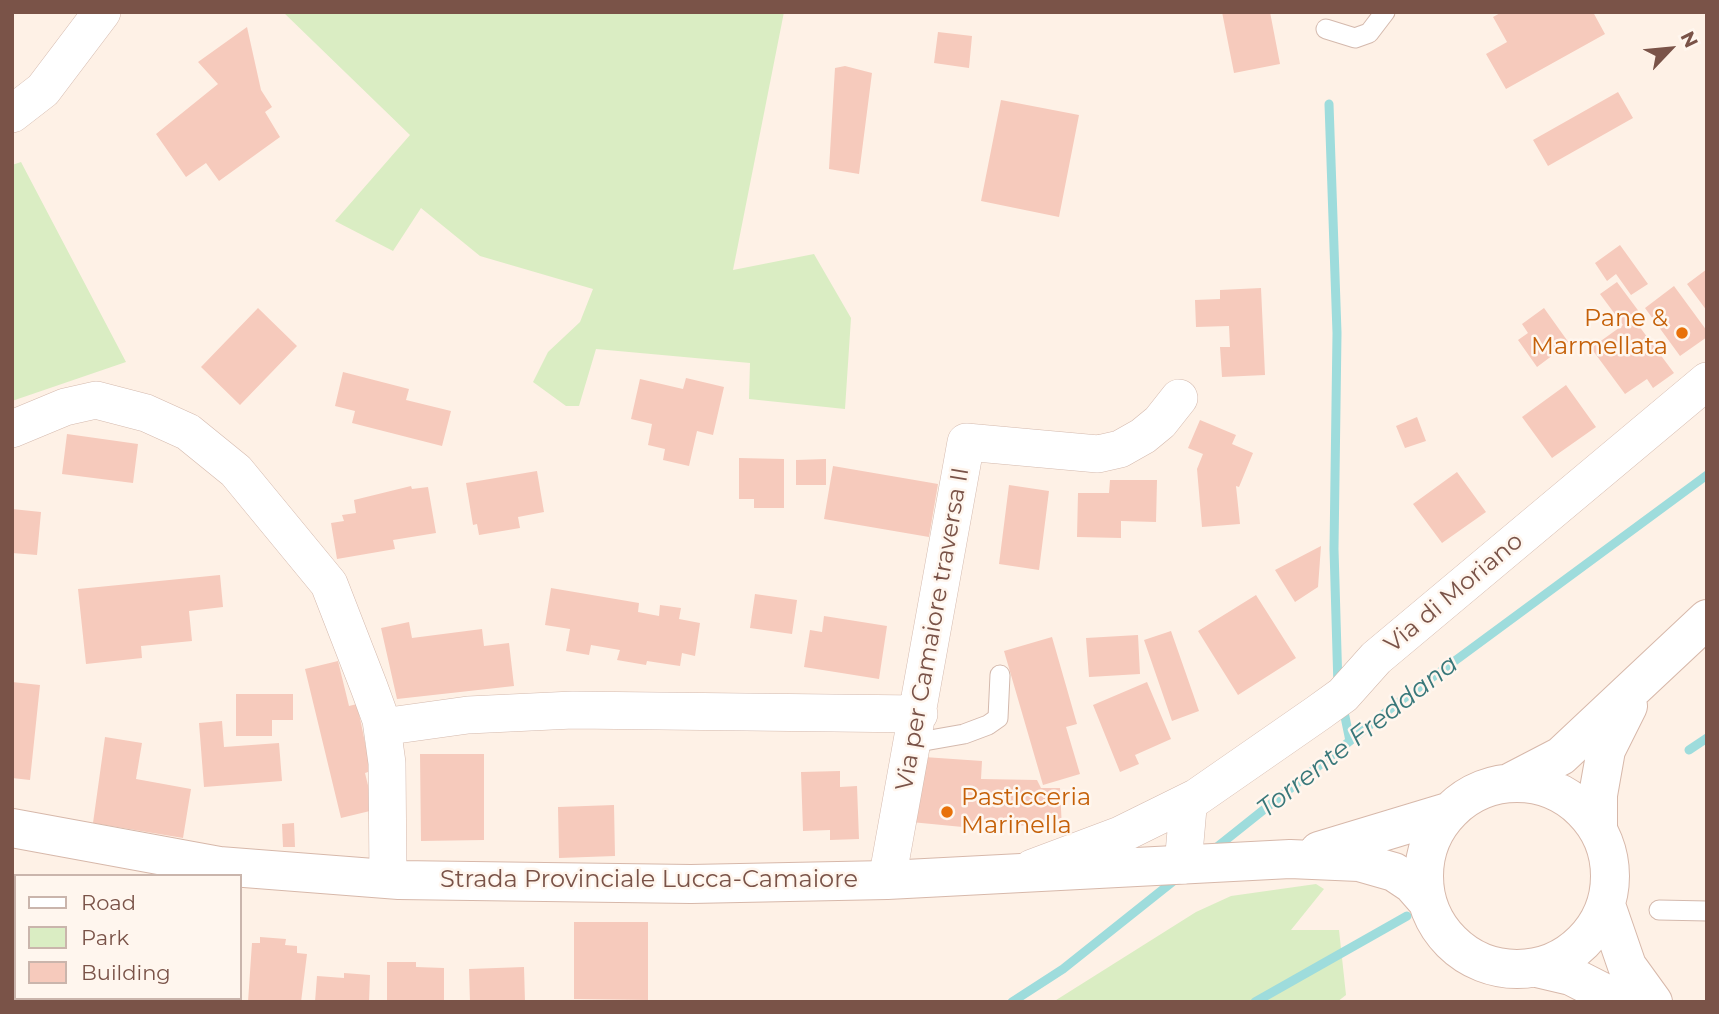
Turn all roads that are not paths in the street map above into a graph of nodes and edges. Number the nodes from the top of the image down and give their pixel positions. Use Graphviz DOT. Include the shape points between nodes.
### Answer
graph roads {
  1 [pos="102,12"];
  2 [pos="1385,12"];
  3 [pos="1326,29"];
  4 [pos="12,114"];
  5 [pos="1707,381"];
  6 [pos="1179,398"];
  7 [pos="12,429"];
  8 [pos="1707,619"];
  9 [pos="1000,675"];
  10 [pos="1639,686"];
  11 [pos="382,727"];
  12 [pos="916,728"];
  13 [pos="1509,783"];
  14 [pos="1192,803"];
  15 [pos="1448,812"];
  16 [pos="1139,825"];
  17 [pos="12,828"];
  18 [pos="1598,829"];
  19 [pos="1290,859"];
  20 [pos="1153,866"];
  21 [pos="1018,874"];
  22 [pos="388,879"];
  23 [pos="887,880"];
  24 [pos="1426,900"];
  25 [pos="1606,905"];
  26 [pos="1659,910"];
  27 [pos="1707,911"];
  28 [pos="1537,968"];
  29 [pos="1622,1002"];
  30 [pos="1653,1002"];
  1 -- 4 [label="street" via="43,90"];
  2 -- 3 [label="lane" via="1369,33 1355,38"];
  5 -- 14 [label="street, Via di Moriano" via="1376,658 1331,704"];
  6 -- 12 [label="street, Via per Camaiore traversa II" via="1143,436 1120,449 1098,454 966,442"];
  7 -- 11 [label="street" via="96,400 146,413 188,432 236,471 329,584"];
  8 -- 10 [label="main road"];
  9 -- 12 [label="lane" via="998,718 988,725 964,734"];
  10 -- 13 [label="main road" via="1561,756"];
  10 -- 18 [label="main road" via="1606,750"];
  11 -- 12 [label="street" via="468,715 573,710"];
  11 -- 22 [label="street" via="387,763"];
  12 -- 23 [label="street, Via per Camaiore traversa II"];
  13 -- 15 [label="main road" via="1476,792"];
  13 -- 18 [label="main road" via="1550,788 1584,811"];
  14 -- 16 [label="street, Via di Moriano"];
  14 -- 20 [label="street, Via di Moriano"];
  15 -- 19 [label="main road, Strada Provinciale Lucca-Camaiore"];
  15 -- 24 [label="main road" via="1424,862"];
  16 -- 20 [label="street"];
  16 -- 21 [label="street, Via di Moriano"];
  17 -- 22 [label="main road, Strada Provinciale Lucca-Camaiore" via="219,866"];
  18 -- 25 [label="main road" via="1610,866"];
  19 -- 20 [label="main road, Strada Provinciale Lucca-Camaiore"];
  19 -- 24 [label="main road, Strada Provinciale Lucca-Camaiore" via="1376,865 1412,884"];
  20 -- 21 [label="main road, Strada Provinciale Lucca-Camaiore"];
  21 -- 23 [label="main road, Strada Provinciale Lucca-Camaiore"];
  22 -- 23 [label="main road, Strada Provinciale Lucca-Camaiore" via="691,884"];
  24 -- 28 [label="main road" via="1441,932 1468,956 1502,969"];
  25 -- 28 [label="main road" via="1580,946"];
  25 -- 30 [label="main road" via="1627,966"];
  26 -- 27 [label="lane"];
  28 -- 29 [label="main road" via="1571,976"];
}
